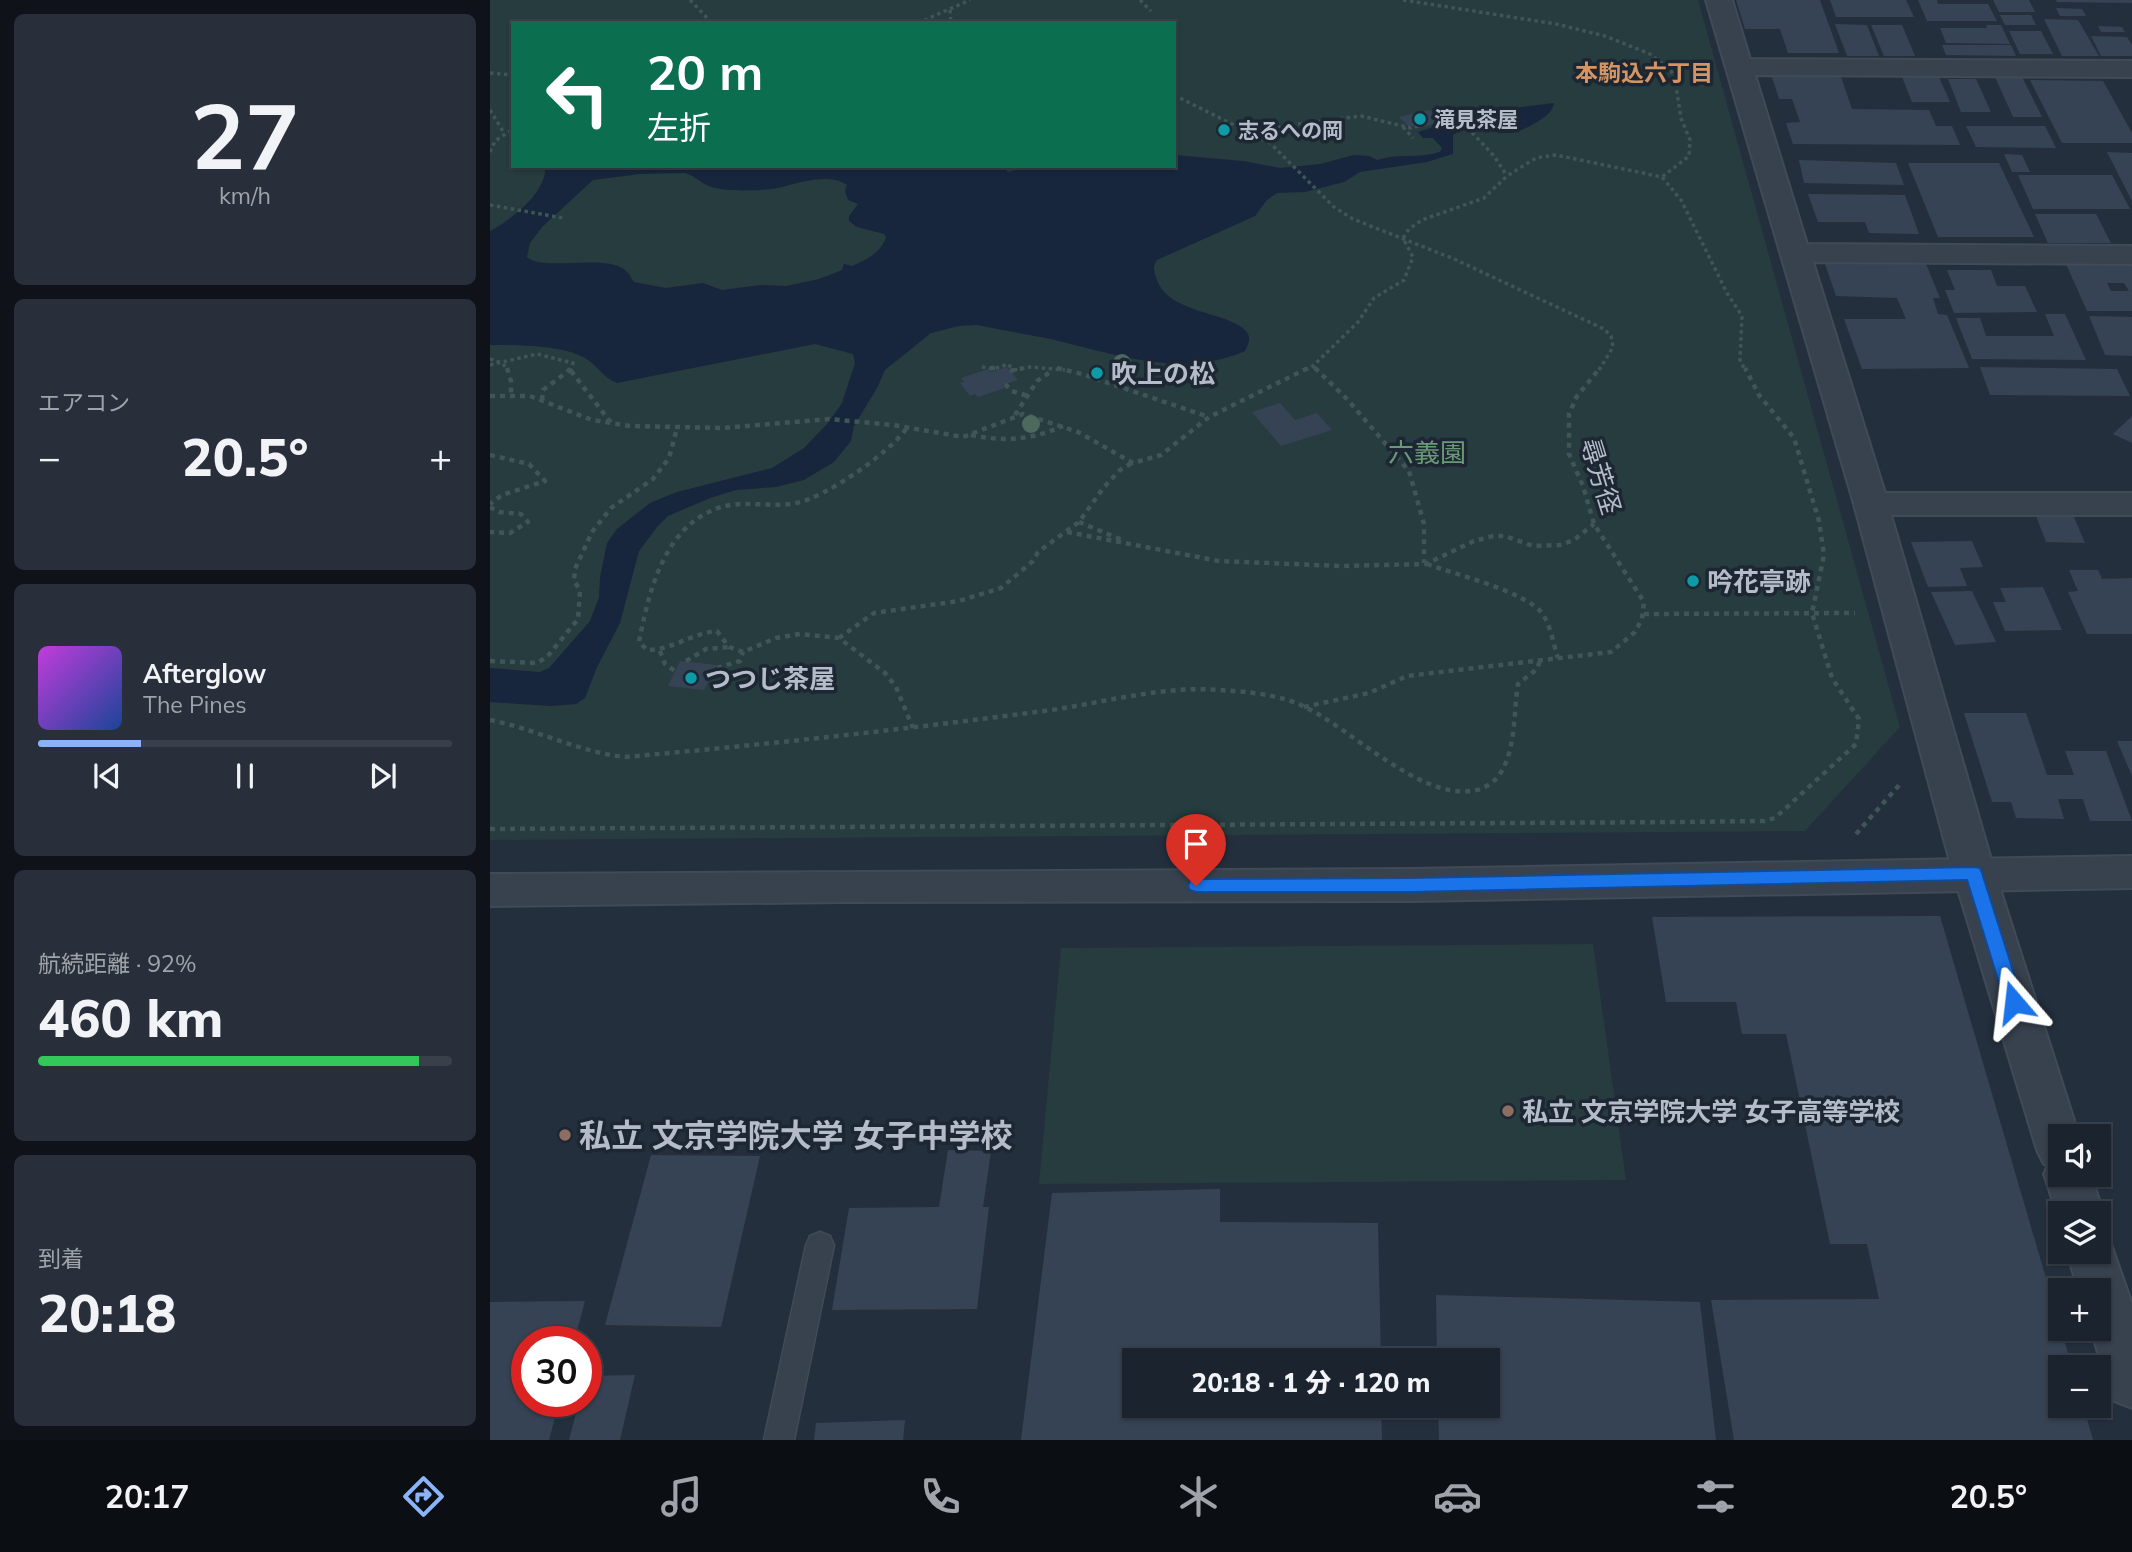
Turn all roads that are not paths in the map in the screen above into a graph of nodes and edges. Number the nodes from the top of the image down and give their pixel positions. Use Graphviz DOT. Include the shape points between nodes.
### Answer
graph roads {
  1 [pos="1718,0"];
  2 [pos="1739,67"];
  3 [pos="2132,69"];
  4 [pos="1795,253"];
  5 [pos="2132,255"];
  6 [pos="2132,503"];
  7 [pos="1871,504"];
  8 [pos="2132,872"];
  9 [pos="1974,873"];
  10 [pos="490,890"];
  11 [pos="2052,1124"];
  12 [pos="820,1245"];
  13 [pos="2095,1264"];
  14 [pos="2132,1384"];
  15 [pos="779,1440"];
  1 -- 2 [label="street"];
  2 -- 3 [label="street"];
  2 -- 4 [label="street"];
  4 -- 5 [label="street"];
  4 -- 7 [label="street"];
  6 -- 7 [label="street"];
  7 -- 9 [label="street"];
  8 -- 9 [label="street"];
  9 -- 10 [label="street" via="1412,885"];
  9 -- 11 [label="street"];
  12 -- 15 [label="lane"];
  13 -- 14 [label="street"];
}
